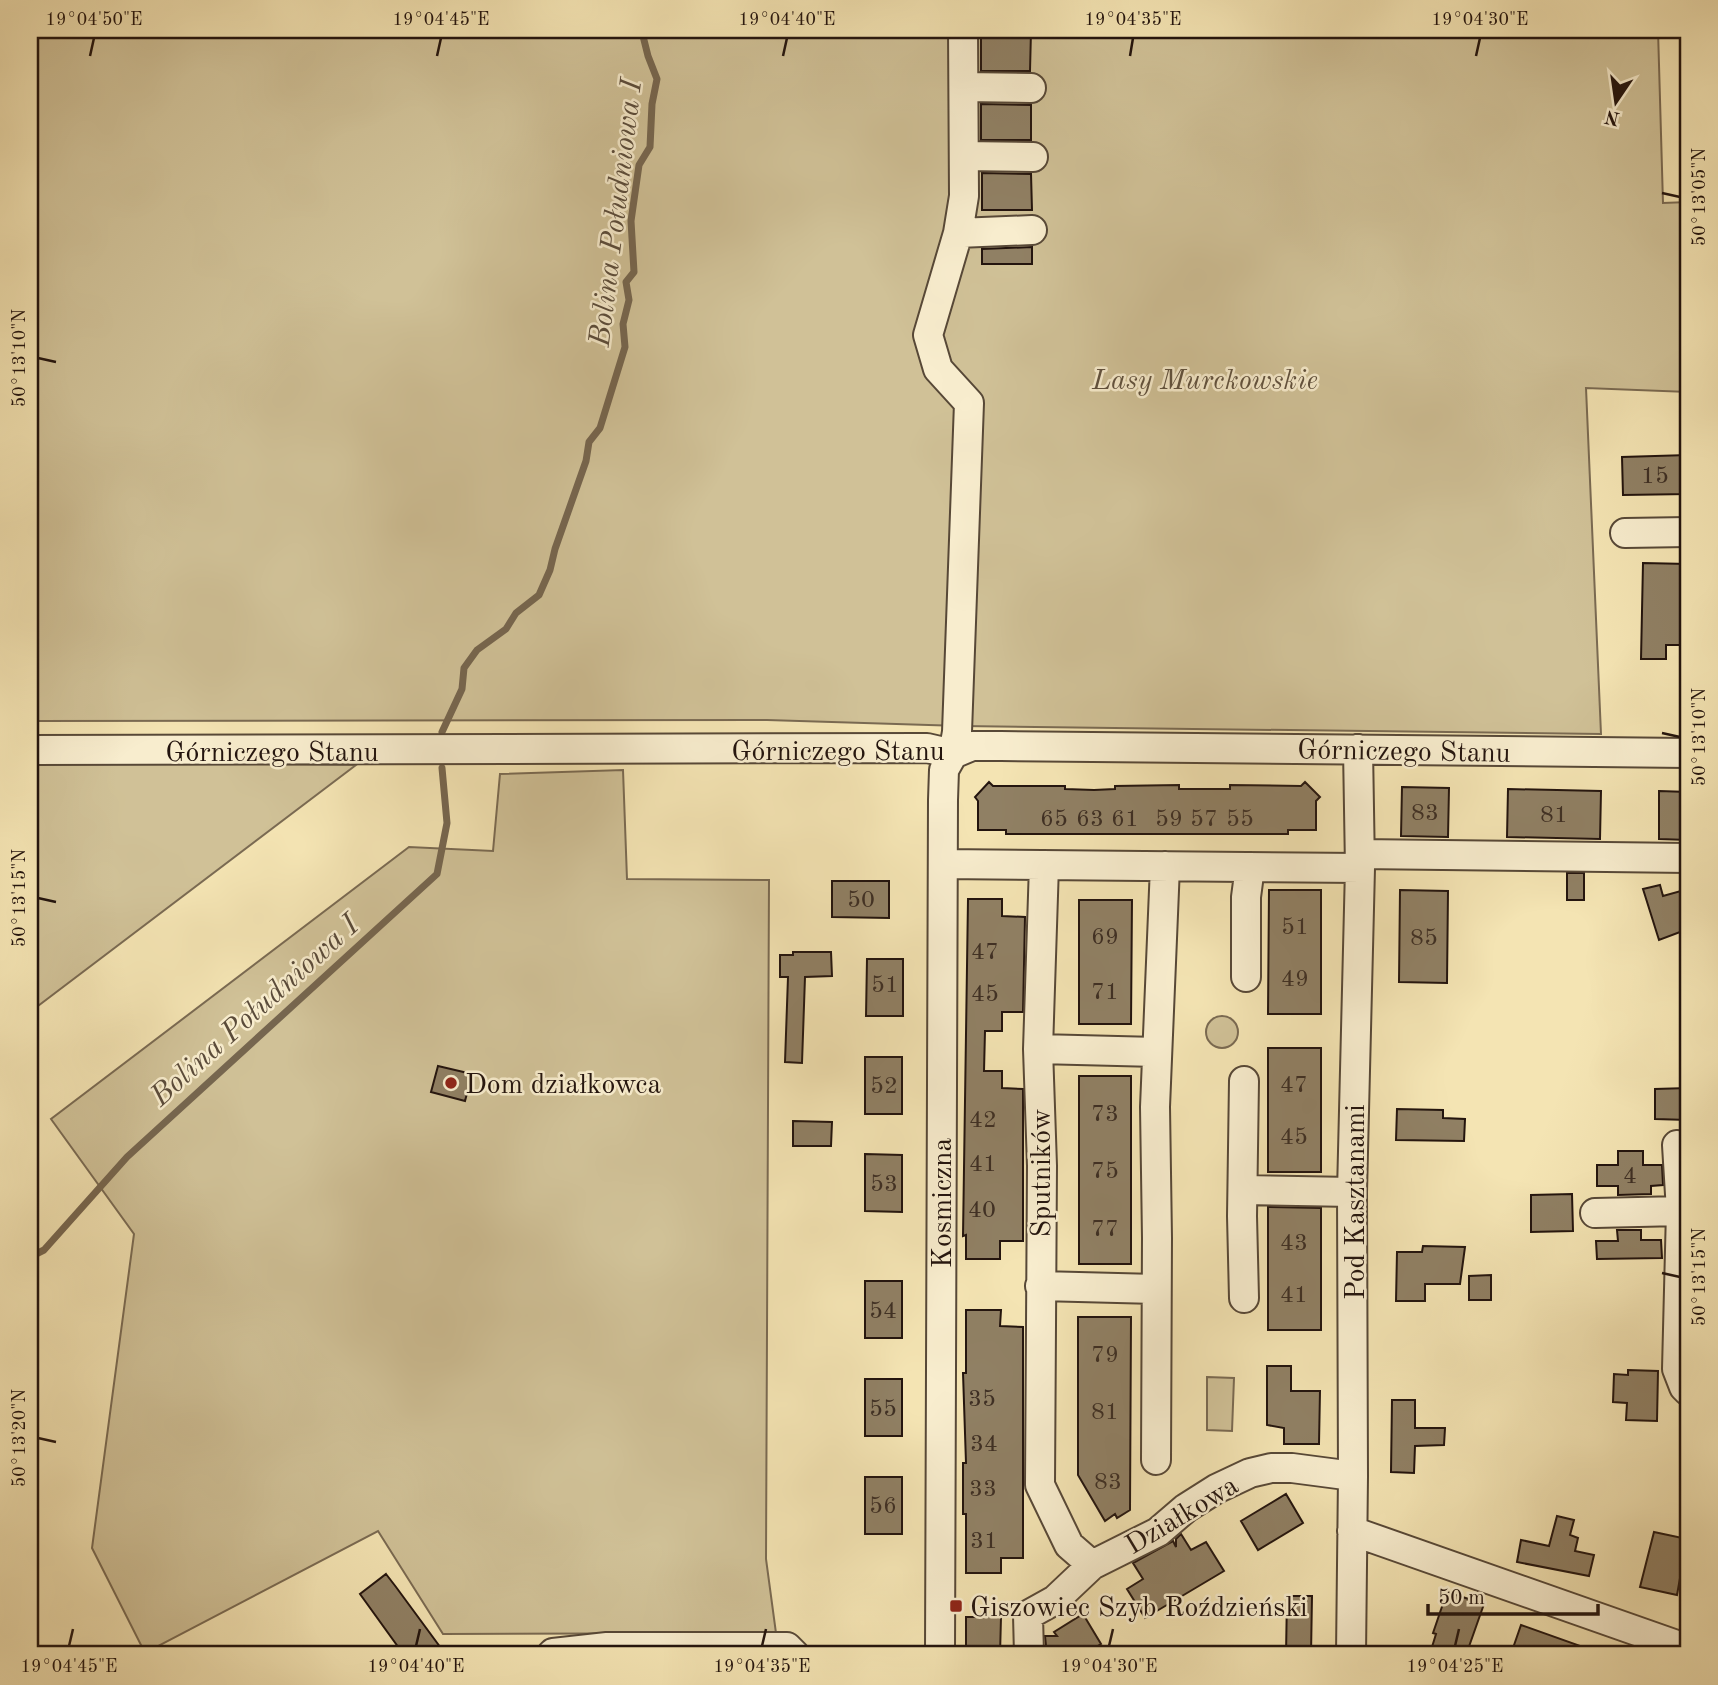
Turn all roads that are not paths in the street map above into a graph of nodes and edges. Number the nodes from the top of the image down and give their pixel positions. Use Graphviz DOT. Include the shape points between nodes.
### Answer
graph roads {
  1 [pos="963,30"];
  2 [pos="964,87"];
  3 [pos="1031,88"];
  4 [pos="964,156"];
  5 [pos="1033,157"];
  6 [pos="1032,230"];
  7 [pos="958,233"];
  8 [pos="1688,532"];
  9 [pos="1625,533"];
  10 [pos="1358,749"];
  11 [pos="30,750"];
  12 [pos="1688,753"];
  13 [pos="953,754"];
  14 [pos="1688,858"];
  15 [pos="1360,861"];
  16 [pos="943,864"];
  17 [pos="1044,865"];
  18 [pos="1165,866"];
  19 [pos="1250,867"];
  20 [pos="1246,976"];
  21 [pos="1038,1049"];
  22 [pos="1157,1052"];
  23 [pos="1244,1081"];
  24 [pos="1677,1145"];
  25 [pos="1243,1190"];
  26 [pos="1352,1192"];
  27 [pos="1681,1211"];
  28 [pos="1595,1213"];
  29 [pos="1040,1286"];
  30 [pos="1156,1289"];
  31 [pos="1244,1298"];
  32 [pos="1688,1391"];
  33 [pos="1156,1460"];
  34 [pos="1353,1476"];
  35 [pos="1352,1531"];
  36 [pos="1091,1565"];
  37 [pos="1688,1649"];
  38 [pos="551,1655"];
  39 [pos="796,1655"];
  40 [pos="940,1655"];
  41 [pos="1029,1655"];
  42 [pos="1351,1655"];
  1 -- 2 [label="street, Kosmiczna"];
  2 -- 3 [label="street"];
  2 -- 4 [label="street, Kosmiczna"];
  4 -- 5 [label="street"];
  4 -- 7 [label="street, Kosmiczna"];
  6 -- 7 [label="street"];
  7 -- 13 [label="street, Kosmiczna" via="928,335 938,369 969,403"];
  8 -- 9 [label="street"];
  10 -- 12 [label="street, Górniczego Stanu"];
  10 -- 13 [label="street, Górniczego Stanu" via="972,746"];
  10 -- 15 [label="street, Pod Kasztanami"];
  11 -- 13 [label="street, Górniczego Stanu" via="927,748"];
  13 -- 16 [label="street, Kosmiczna" via="944,770"];
  14 -- 15 [label="street"];
  15 -- 19 [label="street"];
  15 -- 26 [label="street, Pod Kasztanami"];
  16 -- 17 [label="street"];
  16 -- 40 [label="street, Kosmiczna"];
  17 -- 18 [label="street"];
  17 -- 21 [label="street, Sputników"];
  18 -- 19 [label="street"];
  18 -- 22 [label="street"];
  19 -- 20 [label="street"];
  21 -- 22 [label="street"];
  21 -- 29 [label="street, Sputników"];
  22 -- 30 [label="street"];
  23 -- 25 [label="street"];
  24 -- 27 [label="street"];
  25 -- 26 [label="street"];
  25 -- 31 [label="street"];
  26 -- 34 [label="street, Pod Kasztanami"];
  27 -- 28 [label="street"];
  27 -- 32 [label="street" via="1677,1369"];
  29 -- 30 [label="street"];
  29 -- 36 [label="street, Sputników" via="1040,1485 1069,1545"];
  30 -- 33 [label="street"];
  34 -- 35 [label="street, Pod Kasztanami"];
  34 -- 36 [label="street, Działkowa" via="1292,1468 1250,1473 1186,1508 1158,1532"];
  35 -- 37 [label="street"];
  35 -- 42 [label="street, Pod Kasztanami"];
  36 -- 41 [label="street, Działkowa" via="1055,1600 1028,1615"];
  38 -- 39 [label="street" via="607,1647 787,1647"];
}
